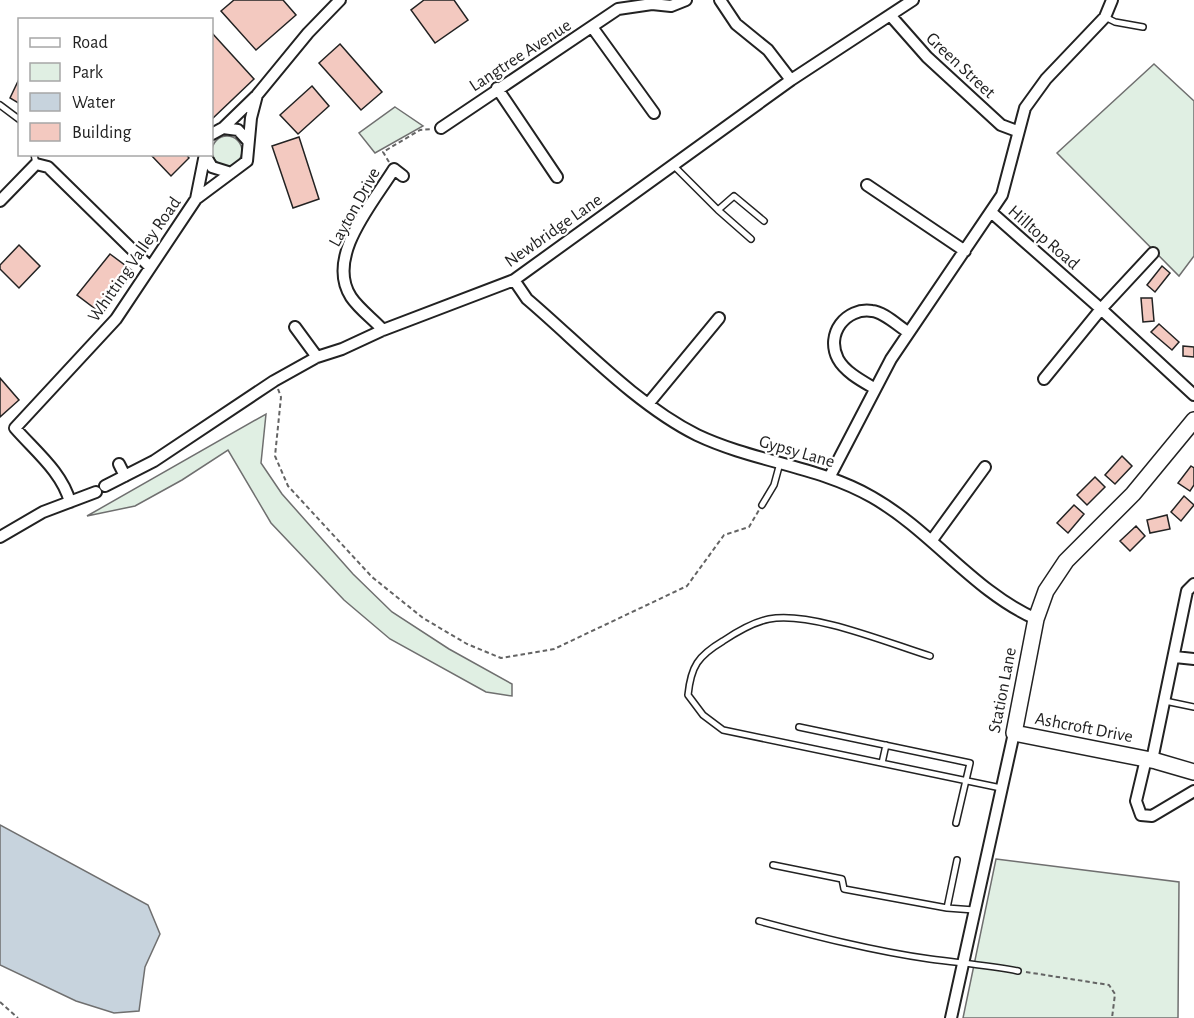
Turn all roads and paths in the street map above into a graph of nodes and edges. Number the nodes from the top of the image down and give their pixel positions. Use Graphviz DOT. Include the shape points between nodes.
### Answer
graph roads {
  1 [pos="340,0"];
  2 [pos="686,0"];
  3 [pos="720,0"];
  4 [pos="912,0"];
  5 [pos="1112,0"];
  6 [pos="653,2"];
  7 [pos="890,15"];
  8 [pos="1106,17"];
  9 [pos="592,27"];
  10 [pos="1143,27"];
  11 [pos="791,80"];
  12 [pos="497,88"];
  13 [pos="257,95"];
  14 [pos="0,105"];
  15 [pos="654,114"];
  16 [pos="18,118"];
  17 [pos="223,128"];
  18 [pos="441,128"];
  19 [pos="1017,131"];
  20 [pos="213,133"];
  21 [pos="248,141"];
  22 [pos="205,156"];
  23 [pos="206,156"];
  24 [pos="35,159"];
  25 [pos="673,165"];
  26 [pos="231,172"];
  27 [pos="398,173"];
  28 [pos="557,177"];
  29 [pos="867,185"];
  30 [pos="196,199"];
  31 [pos="0,201"];
  32 [pos="718,210"];
  33 [pos="991,212"];
  34 [pos="764,221"];
  35 [pos="751,239"];
  36 [pos="965,251"];
  37 [pos="1153,253"];
  38 [pos="150,267"];
  39 [pos="514,280"];
  40 [pos="1101,309"];
  41 [pos="718,318"];
  42 [pos="295,327"];
  43 [pos="383,330"];
  44 [pos="908,332"];
  45 [pos="317,357"];
  46 [pos="1044,379"];
  47 [pos="274,381"];
  48 [pos="874,388"];
  49 [pos="1194,395"];
  50 [pos="648,404"];
  51 [pos="1194,420"];
  52 [pos="780,462"];
  53 [pos="119,464"];
  54 [pos="985,467"];
  55 [pos="124,476"];
  56 [pos="830,476"];
  57 [pos="70,502"];
  58 [pos="762,505"];
  59 [pos="0,537"];
  60 [pos="932,540"];
  61 [pos="1194,584"];
  62 [pos="1036,618"];
  63 [pos="930,656"];
  64 [pos="1174,657"];
  65 [pos="1194,659"];
  66 [pos="1165,701"];
  67 [pos="1194,706"];
  68 [pos="799,727"];
  69 [pos="1014,733"];
  70 [pos="886,745"];
  71 [pos="1149,760"];
  72 [pos="882,763"];
  73 [pos="1194,772"];
  74 [pos="966,781"];
  75 [pos="1001,788"];
  76 [pos="1194,791"];
  77 [pos="956,823"];
  78 [pos="957,860"];
  79 [pos="773,865"];
  80 [pos="947,908"];
  81 [pos="974,910"];
  82 [pos="759,921"];
  83 [pos="962,961"];
  84 [pos="1018,971"];
  85 [pos="0,1002"];
  86 [pos="18,1018"];
  87 [pos="951,1018"];
  88 [pos="1112,1018"];
  1 -- 13 [label="street, Whitting Valley Road"];
  2 -- 6 [label="street, Langtree Avenue" via="671,6"];
  3 -- 11 [label="street" via="736,24 768,50"];
  4 -- 7 [label="street, Newbridge Lane"];
  5 -- 8 [label="street, Hilltop Road"];
  6 -- 9 [label="street, Langtree Avenue" via="618,9"];
  7 -- 11 [label="street, Newbridge Lane"];
  7 -- 19 [label="street, Green Street" via="927,57 1001,125"];
  8 -- 10 [label="lane"];
  8 -- 19 [label="street, Hilltop Road" via="1046,79 1025,108"];
  9 -- 12 [label="street, Langtree Avenue"];
  9 -- 15 [label="street"];
  11 -- 25 [label="street, Newbridge Lane"];
  12 -- 18 [label="street, Langtree Avenue"];
  12 -- 28 [label="street"];
  13 -- 17 [label="street, Whitting Valley Road"];
  13 -- 21 [label="street, Whitting Valley Road"];
  14 -- 16 [label="lane"];
  17 -- 20 [label="street, Whitting Valley Road"];
  17 -- 21 [label="street" via="238,130"];
  18 -- 27 [label="path" via="420,130 383,152"];
  19 -- 33 [label="street, Hilltop Road" via="1002,195"];
  21 -- 26 [label="street, Whitting Valley Road" via="247,161"];
  22 -- 30 [label="street, Whitting Valley Road"];
  23 -- 26 [label="street, Whitting Valley Road" via="212,167"];
  24 -- 31 [label="street"];
  24 -- 38 [label="street" via="48,167"];
  25 -- 32 [label="lane"];
  25 -- 39 [label="street, Newbridge Lane"];
  26 -- 30 [label="street, Whitting Valley Road"];
  27 -- 43 [label="street, Layton Drive" via="348,244 342,262 342,276 351,297"];
  29 -- 36 [label="street"];
  30 -- 38 [label="street, Whitting Valley Road"];
  32 -- 34 [label="lane" via="734,196"];
  32 -- 35 [label="lane"];
  33 -- 36 [label="street"];
  33 -- 40 [label="street, Hilltop Road"];
  36 -- 44 [label="street"];
  37 -- 40 [label="street"];
  38 -- 57 [label="street, Whitting Valley Road" via="116,319 15,428 52,468"];
  39 -- 43 [label="street, Newbridge Lane"];
  39 -- 50 [label="street, Gypsy Lane" via="527,299"];
  40 -- 46 [label="street"];
  40 -- 49 [label="street, Hilltop Road"];
  41 -- 50 [label="street"];
  42 -- 45 [label="street"];
  43 -- 45 [label="street, Newbridge Lane"];
  44 -- 48 [label="street"];
  44 -- 48 [label="street" via="875,310 856,310 842,321 833,340 838,360"];
  45 -- 47 [label="street, Newbridge Lane"];
  47 -- 55 [label="street, Newbridge Lane" via="154,461"];
  47 -- 58 [label="path" via="281,397 275,456 288,486 380,584 423,618 501,658 554,649 687,586 724,535 749,527"];
  48 -- 56 [label="street"];
  50 -- 52 [label="street, Gypsy Lane" via="697,434"];
  51 -- 62 [label="street, Station Lane" via="1133,494 1066,561 1046,591"];
  52 -- 56 [label="street, Gypsy Lane"];
  52 -- 58 [label="lane" via="774,485"];
  53 -- 55 [label="street"];
  54 -- 60 [label="street"];
  55 -- 57 [label="street, Newbridge Lane"];
  56 -- 60 [label="street, Gypsy Lane" via="873,497"];
  57 -- 59 [label="street, Newbridge Lane" via="43,512"];
  60 -- 62 [label="street, Gypsy Lane" via="1008,606"];
  61 -- 64 [label="street" via="1187,591"];
  62 -- 69 [label="street, Station Lane"];
  63 -- 72 [label="lane" via="808,620 768,619 703,653 690,675 688,695 703,715 723,730"];
  64 -- 65 [label="street"];
  64 -- 66 [label="street"];
  66 -- 67 [label="lane"];
  66 -- 71 [label="street"];
  68 -- 70 [label="lane"];
  69 -- 71 [label="street, Ashcroft Drive"];
  69 -- 75 [label="street, Station Lane"];
  70 -- 72 [label="lane"];
  70 -- 74 [label="lane" via="970,763"];
  71 -- 73 [label="street, Ashcroft Drive"];
  71 -- 76 [label="street, Ashcroft Drive" via="1136,801 1141,815 1152,816"];
  72 -- 74 [label="lane"];
  74 -- 75 [label="lane"];
  74 -- 77 [label="lane"];
  75 -- 81 [label="street, Station Lane"];
  78 -- 80 [label="lane"];
  79 -- 80 [label="lane" via="842,879 844,888"];
  80 -- 81 [label="lane"];
  81 -- 83 [label="street, Station Lane"];
  82 -- 83 [label="lane" via="932,960"];
  83 -- 84 [label="lane"];
  83 -- 87 [label="street, Station Lane"];
  84 -- 88 [label="path" via="1109,985 1115,994"];
  85 -- 86 [label="path"];
}
